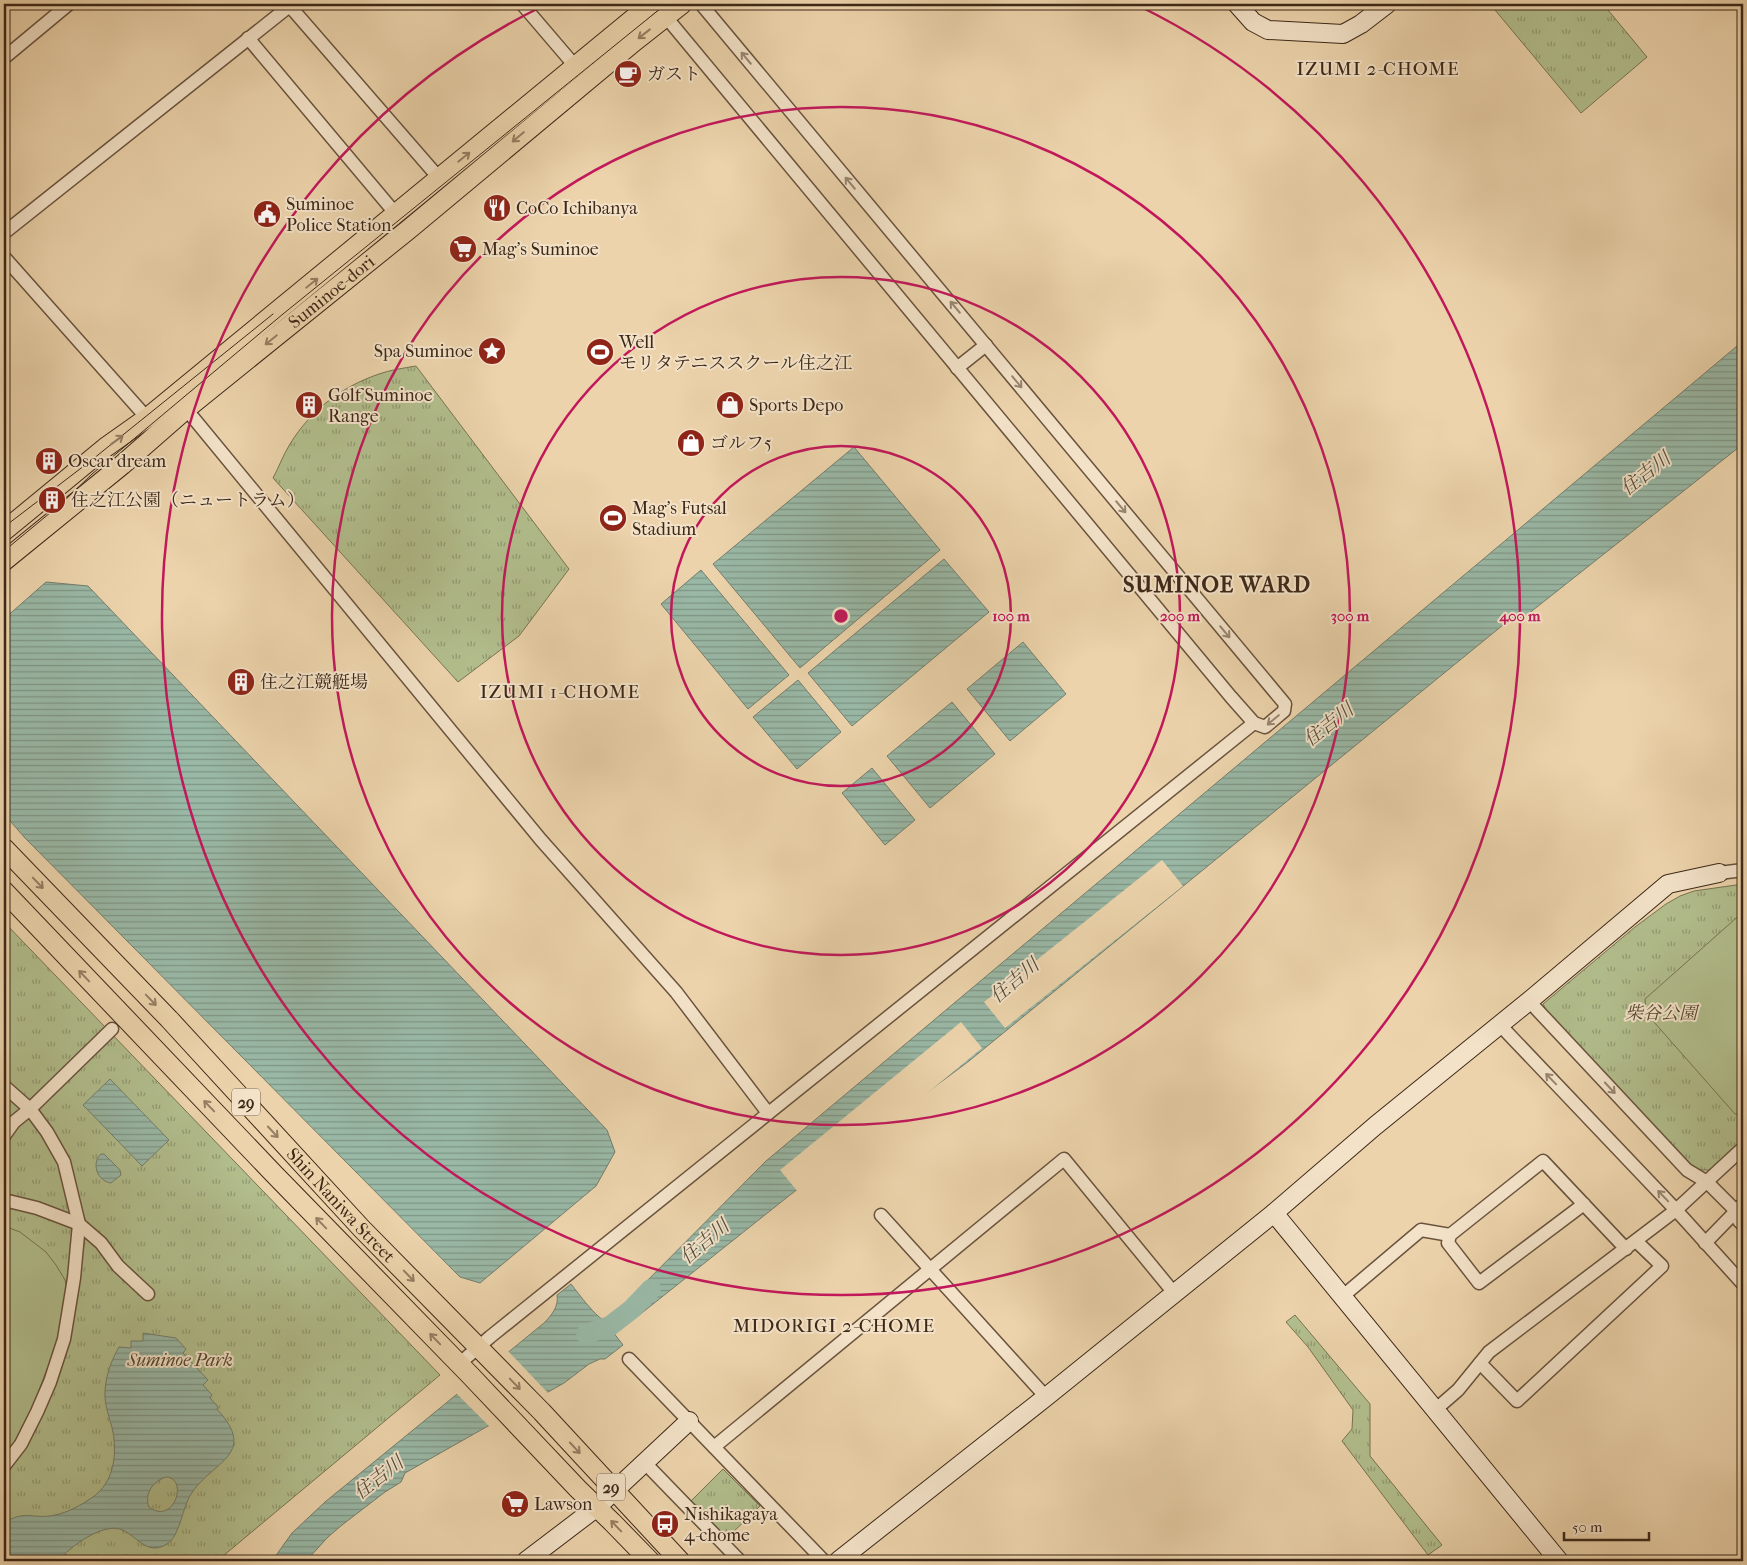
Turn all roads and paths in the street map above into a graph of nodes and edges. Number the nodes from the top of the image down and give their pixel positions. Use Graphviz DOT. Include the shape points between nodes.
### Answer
graph roads {
  1 [pos="69,4"];
  2 [pos="290,4"];
  3 [pos="522,4"];
  4 [pos="651,4"];
  5 [pos="682,4"];
  6 [pos="701,4"];
  7 [pos="1237,4"];
  8 [pos="1387,4"];
  9 [pos="666,10"];
  10 [pos="248,38"];
  11 [pos="4,57"];
  12 [pos="575,66"];
  13 [pos="439,178"];
  14 [pos="395,213"];
  15 [pos="4,233"];
  16 [pos="4,258"];
  17 [pos="986,345"];
  18 [pos="957,368"];
  19 [pos="186,409"];
  20 [pos="147,418"];
  21 [pos="4,530"];
  22 [pos="4,561"];
  23 [pos="1254,723"];
  24 [pos="4,848"];
  25 [pos="1743,870"];
  26 [pos="1720,873"];
  27 [pos="4,892"];
  28 [pos="1529,1001"];
  29 [pos="1500,1025"];
  30 [pos="112,1029"];
  31 [pos="4,1086"];
  32 [pos="30,1109"];
  33 [pos="768,1113"];
  34 [pos="4,1136"];
  35 [pos="1743,1148"];
  36 [pos="1707,1182"];
  37 [pos="4,1200"];
  38 [pos="1584,1204"];
  39 [pos="1740,1207"];
  40 [pos="1676,1210"];
  41 [pos="1274,1212"];
  42 [pos="881,1215"];
  43 [pos="78,1224"];
  44 [pos="1743,1225"];
  45 [pos="1450,1235"];
  46 [pos="1636,1240"];
  47 [pos="1705,1243"];
  48 [pos="1626,1249"];
  49 [pos="930,1268"];
  50 [pos="1743,1284"];
  51 [pos="1174,1293"];
  52 [pos="148,1294"];
  53 [pos="1342,1296"];
  54 [pos="483,1352"];
  55 [pos="629,1359"];
  56 [pos="1480,1362"];
  57 [pos="464,1369"];
  58 [pos="1046,1397"];
  59 [pos="1435,1410"];
  60 [pos="689,1421"];
  61 [pos="714,1447"];
  62 [pos="645,1463"];
  63 [pos="4,1466"];
  64 [pos="614,1491"];
  65 [pos="597,1507"];
  66 [pos="526,1561"];
  67 [pos="650,1561"];
  68 [pos="680,1561"];
  69 [pos="740,1561"];
  70 [pos="824,1561"];
  71 [pos="838,1561"];
  72 [pos="1559,1561"];
  1 -- 11 [label="street"];
  2 -- 10 [label="street"];
  2 -- 13 [label="street"];
  3 -- 12 [label="street"];
  4 -- 12 [label="main road, Suminoe-dori"];
  5 -- 9 [label="main road, Suminoe-dori"];
  17 -- 6 [label="street, one-way"];
  7 -- 8 [label="street" via="1253,22 1268,30 1343,34"];
  9 -- 18 [label="street"];
  9 -- 19 [label="main road, Suminoe-dori, one-way" via="400,236"];
  10 -- 14 [label="street"];
  10 -- 15 [label="street"];
  13 -- 12 [label="main road, Suminoe-dori, one-way"];
  13 -- 14 [label="main road, Suminoe-dori"];
  20 -- 14 [label="main road, Suminoe-dori, one-way"];
  16 -- 20 [label="street"];
  17 -- 18 [label="street"];
  17 -- 23 [label="street, one-way" via="1286,704 1284,711 1265,727"];
  18 -- 23 [label="street"];
  19 -- 22 [label="main road, Suminoe-dori"];
  19 -- 33 [label="street" via="529,826 676,992"];
  21 -- 20 [label="main road, Suminoe-dori, one-way"];
  23 -- 33 [label="street"];
  24 -- 54 [label="main road, Shin Naniwa Street / 29, one-way" via="169,1019 362,1229"];
  25 -- 26 [label="street"];
  26 -- 28 [label="street" via="1668,884"];
  57 -- 27 [label="main road, Shin Naniwa Street / 29, one-way"];
  28 -- 29 [label="street"];
  28 -- 36 [label="street, one-way" via="1687,1170"];
  40 -- 29 [label="street, one-way"];
  29 -- 41 [label="street"];
  30 -- 32 [label="street"];
  31 -- 32 [label="street"];
  32 -- 34 [label="street" via="14,1122"];
  32 -- 43 [label="street" via="64,1162"];
  33 -- 54 [label="street"];
  35 -- 36 [label="street"];
  36 -- 39 [label="street"];
  36 -- 40 [label="street"];
  37 -- 43 [label="street"];
  38 -- 45 [label="street" via="1543,1161"];
  38 -- 45 [label="street" via="1479,1283 1448,1243"];
  38 -- 48 [label="street"];
  39 -- 44 [label="street" via="1739,1221"];
  39 -- 47 [label="street"];
  40 -- 46 [label="street"];
  40 -- 47 [label="street"];
  41 -- 51 [label="street"];
  41 -- 53 [label="street"];
  42 -- 49 [label="street"];
  43 -- 52 [label="street" via="101,1243 118,1266"];
  43 -- 63 [label="street" via="74,1278 64,1339 37,1412 21,1444"];
  45 -- 53 [label="street" via="1421,1230"];
  46 -- 48 [label="street"];
  46 -- 56 [label="street" via="1662,1266 1517,1401"];
  47 -- 50 [label="street"];
  48 -- 56 [label="street"];
  49 -- 51 [label="street" via="1064,1159"];
  49 -- 58 [label="street"];
  49 -- 61 [label="street"];
  51 -- 58 [label="street"];
  53 -- 59 [label="street"];
  54 -- 57 [label="street"];
  54 -- 64 [label="main road, Shin Naniwa Street / 29, one-way"];
  55 -- 60 [label="street"];
  56 -- 59 [label="street" via="1458,1390"];
  57 -- 65 [label="main road, Shin Naniwa Street / 29"];
  58 -- 71 [label="street"];
  59 -- 72 [label="street"];
  60 -- 61 [label="street"];
  60 -- 62 [label="street"];
  61 -- 70 [label="street"];
  62 -- 64 [label="street"];
  62 -- 69 [label="street"];
  64 -- 65 [label="street"];
  64 -- 68 [label="main road, Shin Naniwa Street / 29"];
  65 -- 66 [label="street"];
  67 -- 65 [label="main road, Shin Naniwa Street / 29, one-way"];
}
